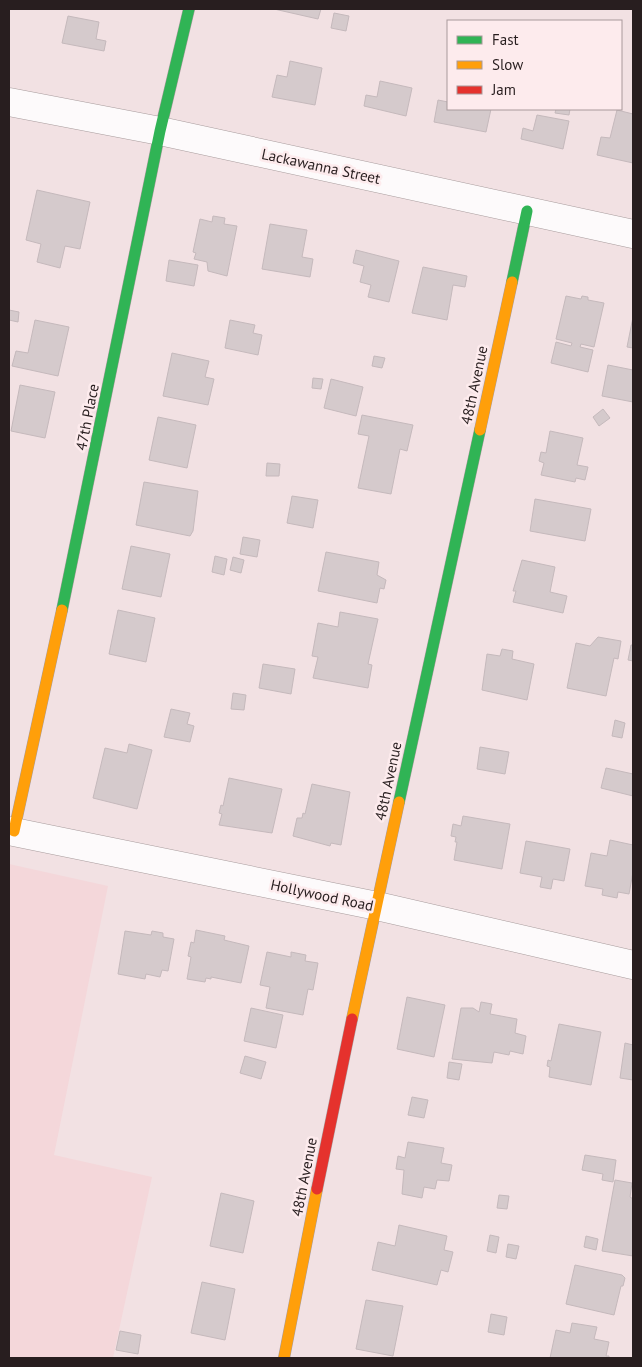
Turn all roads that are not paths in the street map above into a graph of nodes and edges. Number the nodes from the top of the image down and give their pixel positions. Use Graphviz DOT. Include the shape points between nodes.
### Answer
graph roads {
  1 [pos="189,9"];
  2 [pos="9,102"];
  3 [pos="160,131"];
  4 [pos="527,211"];
  5 [pos="633,234"];
  6 [pos="12,831"];
  7 [pos="376,906"];
  8 [pos="633,965"];
  9 [pos="284,1358"];
  1 -- 3 [label="street, 47th Place"];
  2 -- 3 [label="street, Lackawanna Street"];
  3 -- 4 [label="street, Lackawanna Street"];
  3 -- 6 [label="street, 47th Place" via="95,455"];
  4 -- 5 [label="street, Lackawanna Street"];
  4 -- 7 [label="street, 48th Avenue"];
  6 -- 7 [label="street, Hollywood Road"];
  7 -- 8 [label="street, Hollywood Road"];
  7 -- 9 [label="street, 48th Avenue"];
}
